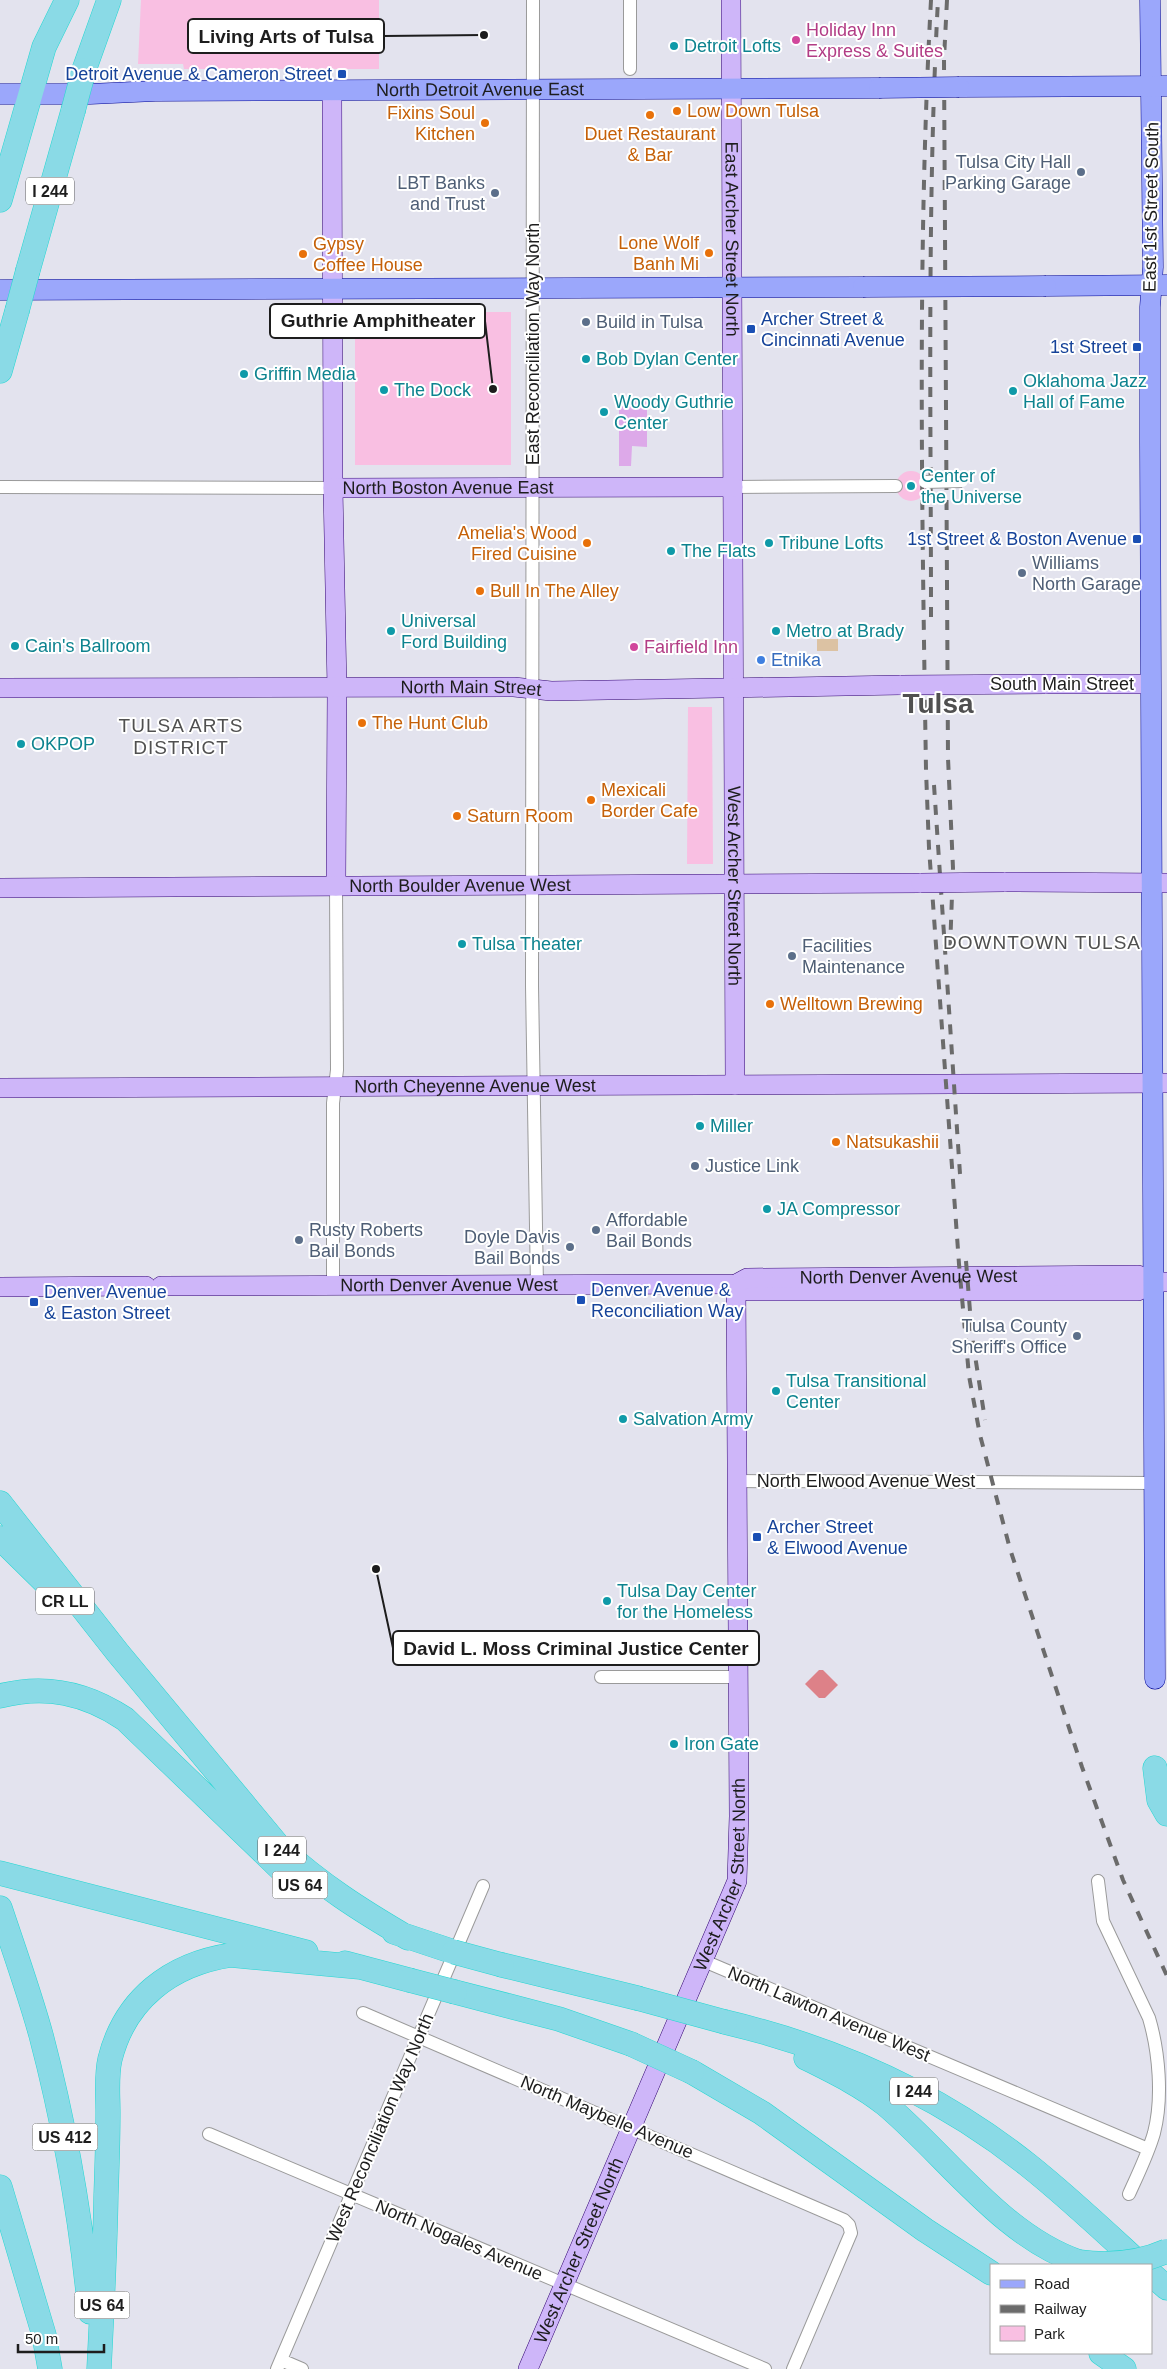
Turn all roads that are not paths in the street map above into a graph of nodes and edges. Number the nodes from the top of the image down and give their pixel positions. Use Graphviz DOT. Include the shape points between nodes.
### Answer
graph roads {
  1 [pos="67,0"];
  2 [pos="109,0"];
  3 [pos="533,0"];
  4 [pos="630,0"];
  5 [pos="731,0"];
  6 [pos="1150,0"];
  7 [pos="630,70"];
  8 [pos="1159,86"];
  9 [pos="731,88"];
  10 [pos="533,89"];
  11 [pos="332,90"];
  12 [pos="0,94"];
  13 [pos="29,95"];
  14 [pos="0,200"];
  15 [pos="1159,285"];
  16 [pos="533,288"];
  17 [pos="731,288"];
  18 [pos="334,289"];
  19 [pos="0,290"];
  20 [pos="0,371"];
  21 [pos="962,481"];
  22 [pos="925,482"];
  23 [pos="896,486"];
  24 [pos="0,487"];
  25 [pos="533,487"];
  26 [pos="733,487"];
  27 [pos="333,488"];
  28 [pos="1151,684"];
  29 [pos="942,685"];
  30 [pos="0,688"];
  31 [pos="337,688"];
  32 [pos="733,688"];
  33 [pos="531,689"];
  34 [pos="1160,883"];
  35 [pos="533,885"];
  36 [pos="734,885"];
  37 [pos="336,886"];
  38 [pos="0,888"];
  39 [pos="1160,1083"];
  40 [pos="735,1085"];
  41 [pos="335,1086"];
  42 [pos="533,1087"];
  43 [pos="0,1088"];
  44 [pos="1161,1282"];
  45 [pos="736,1284"];
  46 [pos="333,1286"];
  47 [pos="0,1287"];
  48 [pos="537,1287"];
  49 [pos="737,1481"];
  50 [pos="1154,1483"];
  51 [pos="0,1503"];
  52 [pos="0,1538"];
  53 [pos="118,1653"];
  54 [pos="601,1677"];
  55 [pos="739,1677"];
  56 [pos="1155,1679"];
  57 [pos="0,1696"];
  58 [pos="1155,1768"];
  59 [pos="1167,1814"];
  60 [pos="0,1873"];
  61 [pos="1098,1880"];
  62 [pos="483,1886"];
  63 [pos="0,1908"];
  64 [pos="408,1938"];
  65 [pos="704,1961"];
  66 [pos="360,1967"];
  67 [pos="363,2014"];
  68 [pos="736,2024"];
  69 [pos="419,2037"];
  70 [pos="632,2128"];
  71 [pos="209,2134"];
  72 [pos="1148,2149"];
  73 [pos="0,2187"];
  74 [pos="352,2194"];
  75 [pos="1129,2194"];
  76 [pos="0,2228"];
  77 [pos="1167,2251"];
  78 [pos="1141,2264"];
  79 [pos="990,2272"];
  80 [pos="1152,2275"];
  81 [pos="565,2285"];
  82 [pos="1167,2288"];
  83 [pos="37,2311"];
  84 [pos="1102,2354"];
  85 [pos="279,2364"];
  86 [pos="50,2369"];
  87 [pos="93,2369"];
  88 [pos="99,2369"];
  89 [pos="302,2369"];
  90 [pos="528,2369"];
  91 [pos="765,2369"];
  92 [pos="793,2369"];
  93 [pos="1124,2369"];
  1 -- 13 [label="highway" via="44,47"];
  2 -- 20 [label="highway, I 244, bridge" via="84,70"];
  3 -- 10 [label="street, East Reconciliation Way North"];
  4 -- 7 [label="street"];
  5 -- 9 [label="street, East Archer Street North"];
  6 -- 8 [label="main road, East 1st Street South"];
  8 -- 9 [label="main road, North Detroit Avenue East, bridge"];
  8 -- 15 [label="main road, East 1st Street South"];
  9 -- 10 [label="main road, North Detroit Avenue East"];
  9 -- 17 [label="street, East Archer Street North"];
  10 -- 11 [label="main road, North Detroit Avenue East"];
  10 -- 16 [label="street, East Reconciliation Way North"];
  11 -- 13 [label="main road, North Detroit Avenue East"];
  11 -- 18 [label="street"];
  12 -- 13 [label="main road, North Detroit Avenue East"];
  13 -- 14 [label="highway"];
  15 -- 17 [label="main road, bridge"];
  15 -- 28 [label="main road, East 1st Street South" via="1150,307"];
  16 -- 17 [label="main road"];
  16 -- 18 [label="main road"];
  16 -- 25 [label="street, East Reconciliation Way North"];
  17 -- 26 [label="street, East Archer Street North"];
  18 -- 19 [label="main road"];
  18 -- 27 [label="street"];
  21 -- 22 [label="street, bridge"];
  23 -- 26 [label="street, North Boston Avenue East"];
  24 -- 27 [label="street, North Boston Avenue East"];
  25 -- 26 [label="street, North Boston Avenue East"];
  25 -- 27 [label="street, North Boston Avenue East"];
  25 -- 33 [label="street, East Reconciliation Way North"];
  26 -- 32 [label="street, East Archer Street North"];
  27 -- 31 [label="street"];
  28 -- 29 [label="street, South Main Street, bridge"];
  28 -- 34 [label="main road, East 1st Street South"];
  29 -- 32 [label="street, North Main Street, bridge"];
  30 -- 31 [label="street, North Main Street"];
  31 -- 33 [label="street, North Main Street"];
  31 -- 37 [label="street"];
  32 -- 33 [label="street, North Main Street" via="551,692"];
  32 -- 36 [label="street, West Archer Street North"];
  33 -- 35 [label="street"];
  34 -- 36 [label="street, North Boulder Avenue West, bridge"];
  34 -- 39 [label="main road, East 1st Street South"];
  35 -- 36 [label="street, North Boulder Avenue West"];
  35 -- 37 [label="street, North Boulder Avenue West"];
  35 -- 42 [label="street"];
  36 -- 40 [label="street, West Archer Street North"];
  37 -- 38 [label="street, North Boulder Avenue West"];
  37 -- 41 [label="street"];
  39 -- 40 [label="street, North Cheyenne Avenue West"];
  39 -- 44 [label="main road, East 1st Street South"];
  40 -- 42 [label="street, North Cheyenne Avenue West"];
  41 -- 42 [label="street, North Cheyenne Avenue West"];
  41 -- 43 [label="street, North Cheyenne Avenue West"];
  41 -- 46 [label="street"];
  42 -- 48 [label="street"];
  44 -- 45 [label="street, North Denver Avenue West" via="1138,1275 1081,1283 747,1278"];
  44 -- 50 [label="main road, East 1st Street South"];
  45 -- 48 [label="street, North Denver Avenue West"];
  45 -- 49 [label="street, West Archer Street North"];
  46 -- 47 [label="street, North Denver Avenue West"];
  46 -- 48 [label="street, North Denver Avenue West"];
  49 -- 50 [label="street, North Elwood Avenue West"];
  49 -- 55 [label="street, West Archer Street North"];
  50 -- 56 [label="main road, East 1st Street South"];
  51 -- 53 [label="highway, I 244"];
  52 -- 53 [label="highway, CR LL"];
  53 -- 64 [label="highway, I 244" via="280,1848 345,1901"];
  54 -- 55 [label="street"];
  55 -- 65 [label="street, West Archer Street North" via="737,1881"];
  57 -- 64 [label="highway, US 64" via="52,1691 85,1698 111,1710 125,1719 303,1888 339,1911"];
  58 -- 59 [label="highway" via="1159,1800"];
  60 -- 66 [label="highway"];
  61 -- 72 [label="street" via="1103,1921 1141,1997 1154,2035 1159,2070 1154,2132"];
  62 -- 69 [label="street, West Reconciliation Way North"];
  63 -- 87 [label="highway, US 412" via="41,2035 68,2148 84,2251"];
  64 -- 68 [label="highway, I 244, bridge"];
  65 -- 70 [label="street, West Archer Street North"];
  65 -- 72 [label="street, North Lawton Avenue West"];
  66 -- 79 [label="highway, bridge" via="559,2019 631,2044 692,2072 762,2113 925,2230"];
  66 -- 88 [label="highway, US 64" via="231,1955 205,1960 172,1973 131,2013 114,2047 108,2076"];
  67 -- 69 [label="street, North Maybelle Avenue"];
  68 -- 77 [label="highway, bridge" via="860,2086 886,2105 1021,2231 1048,2250 1078,2262 1124,2263 1138,2262"];
  68 -- 78 [label="highway, I 244" via="812,2046 860,2065 952,2112 1028,2164"];
  69 -- 70 [label="street, North Maybelle Avenue"];
  69 -- 74 [label="street, West Reconciliation Way North"];
  70 -- 81 [label="street, West Archer Street North"];
  70 -- 92 [label="street, North Maybelle Avenue" via="844,2220 849,2225 850,2235"];
  71 -- 74 [label="street, North Nogales Avenue"];
  72 -- 75 [label="street"];
  73 -- 83 [label="highway"];
  74 -- 81 [label="street, North Nogales Avenue"];
  74 -- 85 [label="street, West Reconciliation Way North"];
  76 -- 83 [label="highway"];
  80 -- 82 [label="highway"];
  81 -- 90 [label="street, West Archer Street North"];
  81 -- 91 [label="street, North Nogales Avenue"];
  83 -- 86 [label="highway"];
  84 -- 93 [label="highway"];
  85 -- 89 [label="street"];
}
